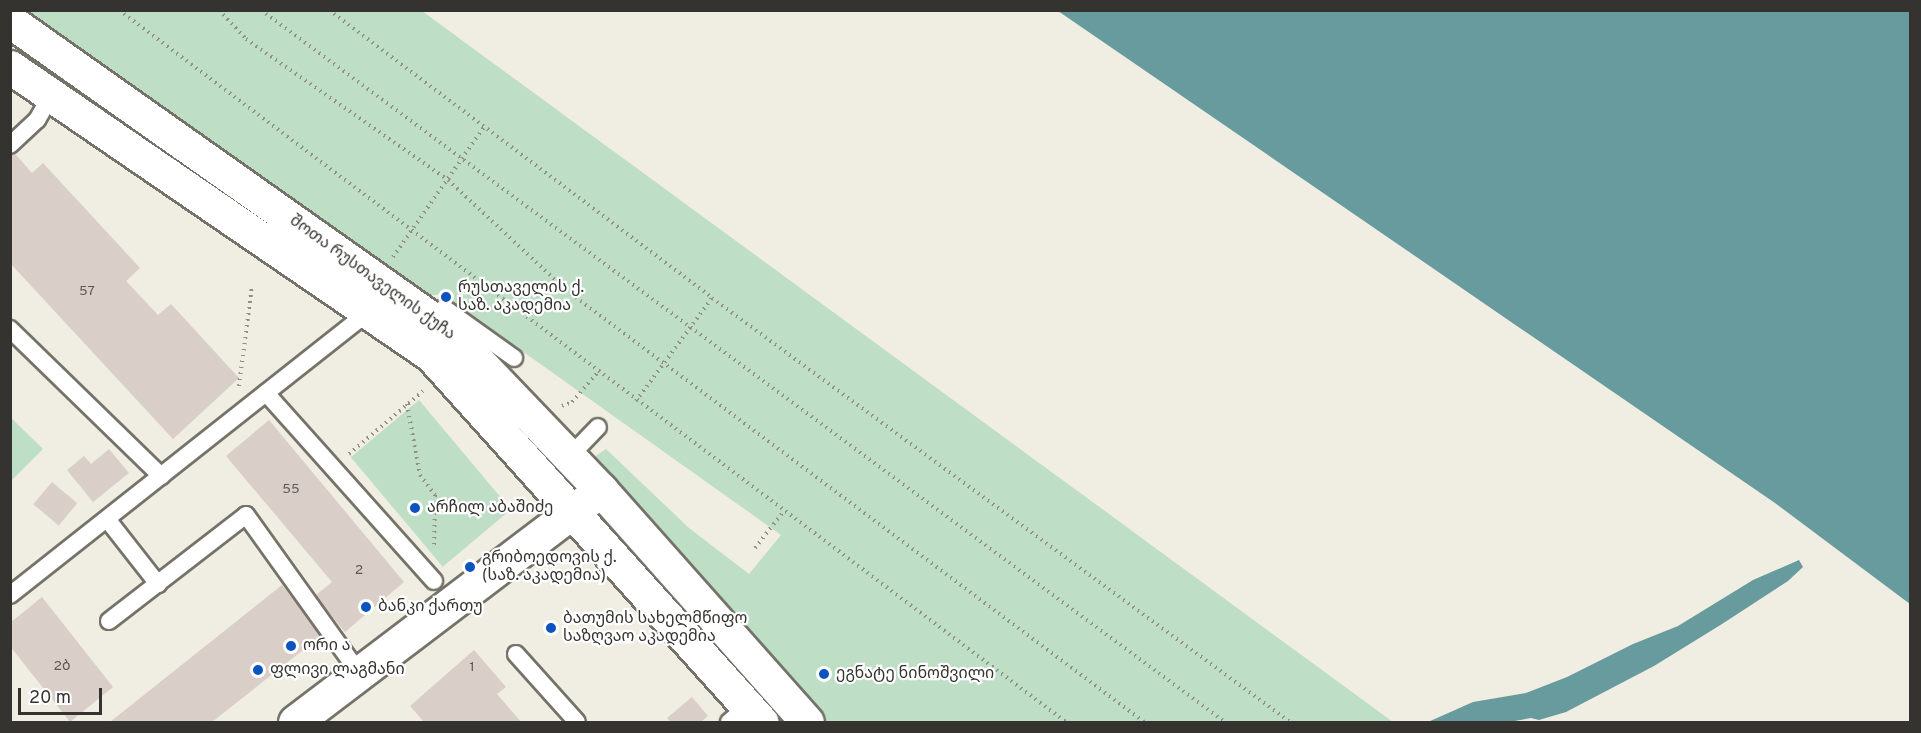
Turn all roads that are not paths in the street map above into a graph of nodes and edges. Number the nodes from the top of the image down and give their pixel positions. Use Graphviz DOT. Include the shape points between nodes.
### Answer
graph roads {
  1 [pos="10,21"];
  2 [pos="10,68"];
  3 [pos="51,96"];
  4 [pos="10,145"];
  5 [pos="368,312"];
  6 [pos="425,314"];
  7 [pos="10,329"];
  8 [pos="514,358"];
  9 [pos="266,393"];
  10 [pos="598,427"];
  11 [pos="570,456"];
  12 [pos="161,476"];
  13 [pos="601,490"];
  14 [pos="573,512"];
  15 [pos="107,519"];
  16 [pos="434,581"];
  17 [pos="158,584"];
  18 [pos="10,595"];
  19 [pos="109,621"];
  20 [pos="516,654"];
  21 [pos="360,674"];
  22 [pos="746,718"];
  23 [pos="295,723"];
  24 [pos="577,723"];
  25 [pos="807,723"];
  1 -- 6 [label="main road, შოთა რუსთაველის ქუჩა"];
  2 -- 3 [label="main road, შოთა რუსთაველის ქუჩა"];
  3 -- 4 [label="lane" via="37,120"];
  3 -- 5 [label="main road, შოთა რუსთაველის ქუჩა"];
  5 -- 9 [label="lane"];
  5 -- 14 [label="main road, შოთა რუსთაველის ქუჩა" via="431,355"];
  6 -- 8 [label="lane" via="433,304 444,307"];
  6 -- 11 [label="main road, შოთა რუსთაველის ქუჩა" via="449,331"];
  7 -- 12 [label="lane"];
  9 -- 12 [label="lane"];
  9 -- 16 [label="lane"];
  10 -- 11 [label="lane"];
  11 -- 13 [label="main road, შოთა რუსთაველის ქუჩა"];
  12 -- 15 [label="lane"];
  13 -- 14 [label="main road"];
  13 -- 25 [label="main road, შოთა რუსთაველის ქუჩა"];
  14 -- 21 [label="main road"];
  14 -- 22 [label="main road, შოთა რუსთაველის ქუჩა"];
  15 -- 17 [label="lane"];
  15 -- 18 [label="lane"];
  17 -- 19 [label="lane"];
  17 -- 21 [label="lane" via="246,515"];
  20 -- 24 [label="lane"];
  21 -- 23 [label="main road"];
}
